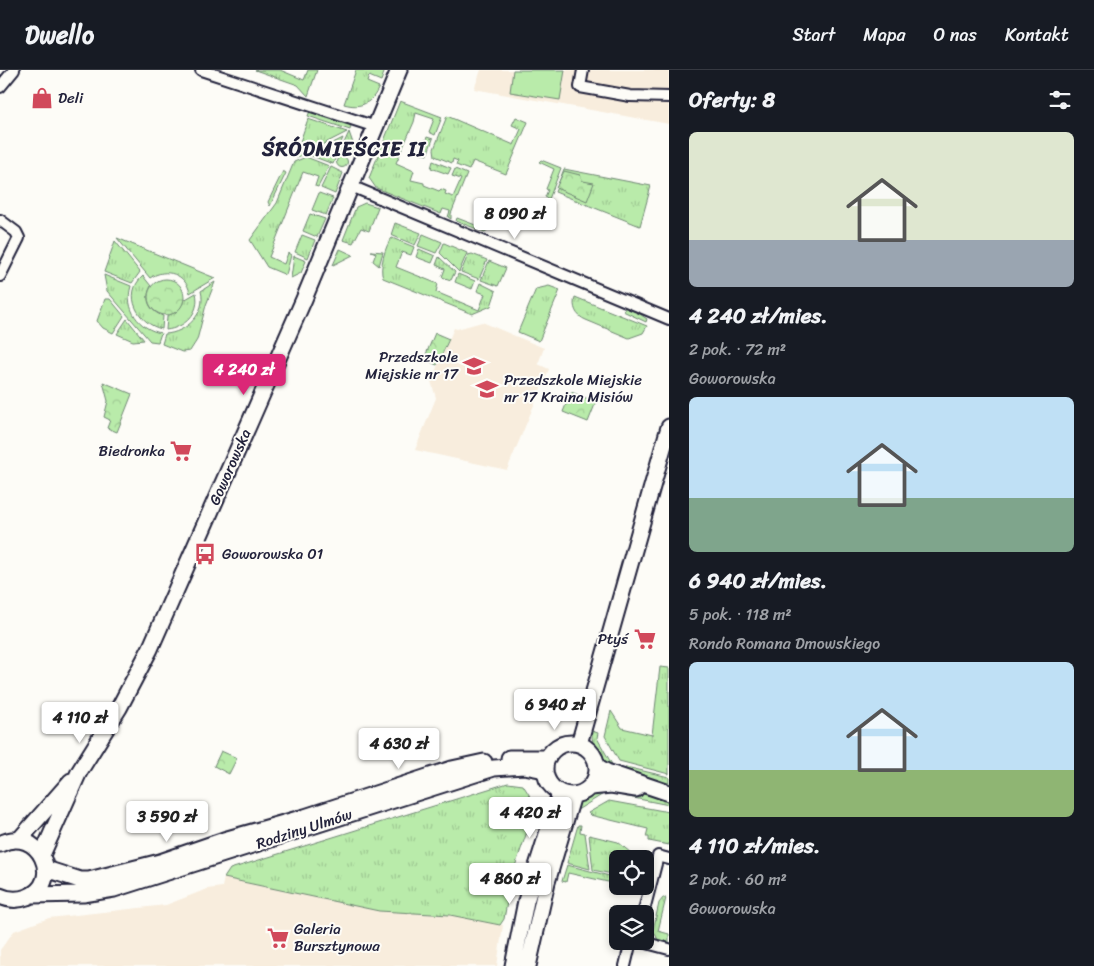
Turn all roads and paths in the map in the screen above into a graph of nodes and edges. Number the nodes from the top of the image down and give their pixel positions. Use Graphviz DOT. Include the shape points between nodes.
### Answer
graph roads {
  1 [pos="14,70"];
  2 [pos="201,70"];
  3 [pos="399,70"];
  4 [pos="583,70"];
  5 [pos="0,87"];
  6 [pos="669,97"];
  7 [pos="376,127"];
  8 [pos="351,186"];
  9 [pos="0,220"];
  10 [pos="0,276"];
  11 [pos="669,319"];
  12 [pos="669,427"];
  13 [pos="580,744"];
  14 [pos="546,764"];
  15 [pos="598,767"];
  16 [pos="79,772"];
  17 [pos="591,787"];
  18 [pos="664,792"];
  19 [pos="566,794"];
  20 [pos="19,840"];
  21 [pos="0,844"];
  22 [pos="669,859"];
  23 [pos="44,862"];
  24 [pos="32,896"];
  25 [pos="2,900"];
  26 [pos="645,905"];
  27 [pos="654,945"];
  28 [pos="669,949"];
  29 [pos="628,950"];
  30 [pos="512,966"];
  31 [pos="528,966"];
  32 [pos="624,966"];
  1 -- 5 [label="street"];
  2 -- 7 [label="street"];
  3 -- 7 [label="street, Goworowska"];
  4 -- 6 [label="street" via="580,87 630,96"];
  7 -- 8 [label="street, Goworowska"];
  8 -- 11 [label="street"];
  8 -- 16 [label="street, Goworowska" via="150,649 120,708"];
  9 -- 10 [label="street" via="19,238"];
  12 -- 13 [label="street"];
  13 -- 14 [label="street" via="565,744 552,751"];
  13 -- 15 [label="street" via="592,753"];
  14 -- 19 [label="street" via="549,783"];
  14 -- 23 [label="street, Rodziny Ulmów" via="518,756 452,769 160,862 89,880 80,880"];
  14 -- 24 [label="street, Rodziny Ulmów" via="494,768 114,889"];
  15 -- 17 [label="street"];
  15 -- 18 [label="street"];
  16 -- 20 [label="street, Goworowska"];
  16 -- 23 [label="street, Goworowska"];
  17 -- 18 [label="street" via="611,785"];
  17 -- 19 [label="street" via="580,794"];
  19 -- 30 [label="street" via="526,901"];
  19 -- 31 [label="street"];
  20 -- 21 [label="street"];
  20 -- 23 [label="street, Rodziny Ulmów" via="32,845"];
  22 -- 26 [label="street" via="658,856"];
  23 -- 24 [label="street, Goworowska" via="42,884"];
  24 -- 25 [label="street, Rodziny Ulmów"];
  27 -- 28 [label="street"];
  29 -- 32 [label="street"];
}
